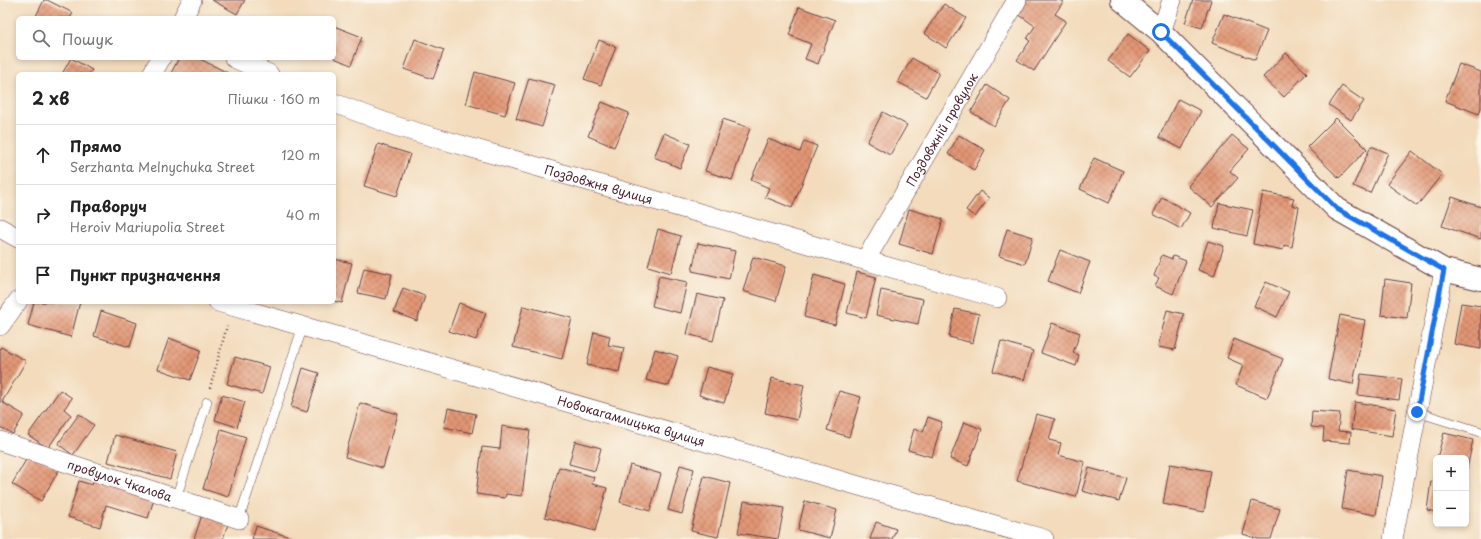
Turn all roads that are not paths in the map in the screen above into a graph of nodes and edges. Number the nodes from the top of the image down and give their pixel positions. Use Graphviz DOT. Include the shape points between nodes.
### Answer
graph roads {
  1 [pos="192,0"];
  2 [pos="1017,0"];
  3 [pos="1122,0"];
  4 [pos="1172,0"];
  5 [pos="184,16"];
  6 [pos="1161,32"];
  7 [pos="160,60"];
  8 [pos="238,60"];
  9 [pos="153,72"];
  10 [pos="265,72"];
  11 [pos="336,103"];
  12 [pos="0,228"];
  13 [pos="16,237"];
  14 [pos="866,260"];
  15 [pos="1444,270"];
  16 [pos="1481,279"];
  17 [pos="997,298"];
  18 [pos="16,304"];
  19 [pos="225,304"];
  20 [pos="0,326"];
  21 [pos="302,326"];
  22 [pos="206,402"];
  23 [pos="1417,412"];
  24 [pos="1481,432"];
  25 [pos="0,441"];
  26 [pos="176,498"];
  27 [pos="239,519"];
  28 [pos="1044,539"];
  29 [pos="1393,539"];
  1 -- 5 [label="street"];
  2 -- 14 [label="street, Поздовжній провулок"];
  3 -- 6 [label="street"];
  4 -- 6 [label="street"];
  6 -- 15 [label="street" via="1337,209"];
  7 -- 9 [label="street"];
  8 -- 10 [label="street"];
  11 -- 14 [label="street, Поздовжня вулиця" via="395,126"];
  12 -- 13 [label="street"];
  14 -- 17 [label="street, Поздовжня вулиця"];
  15 -- 16 [label="street"];
  15 -- 23 [label="street"];
  18 -- 20 [label="street"];
  19 -- 21 [label="street, Новокагамлицька вулиця"];
  21 -- 27 [label="lane"];
  21 -- 28 [label="street, Новокагамлицька вулиця"];
  22 -- 26 [label="lane"];
  23 -- 24 [label="lane"];
  23 -- 29 [label="street"];
  25 -- 26 [label="street, провулок Чкалова"];
  26 -- 27 [label="street, провулок Чкалова"];
}
